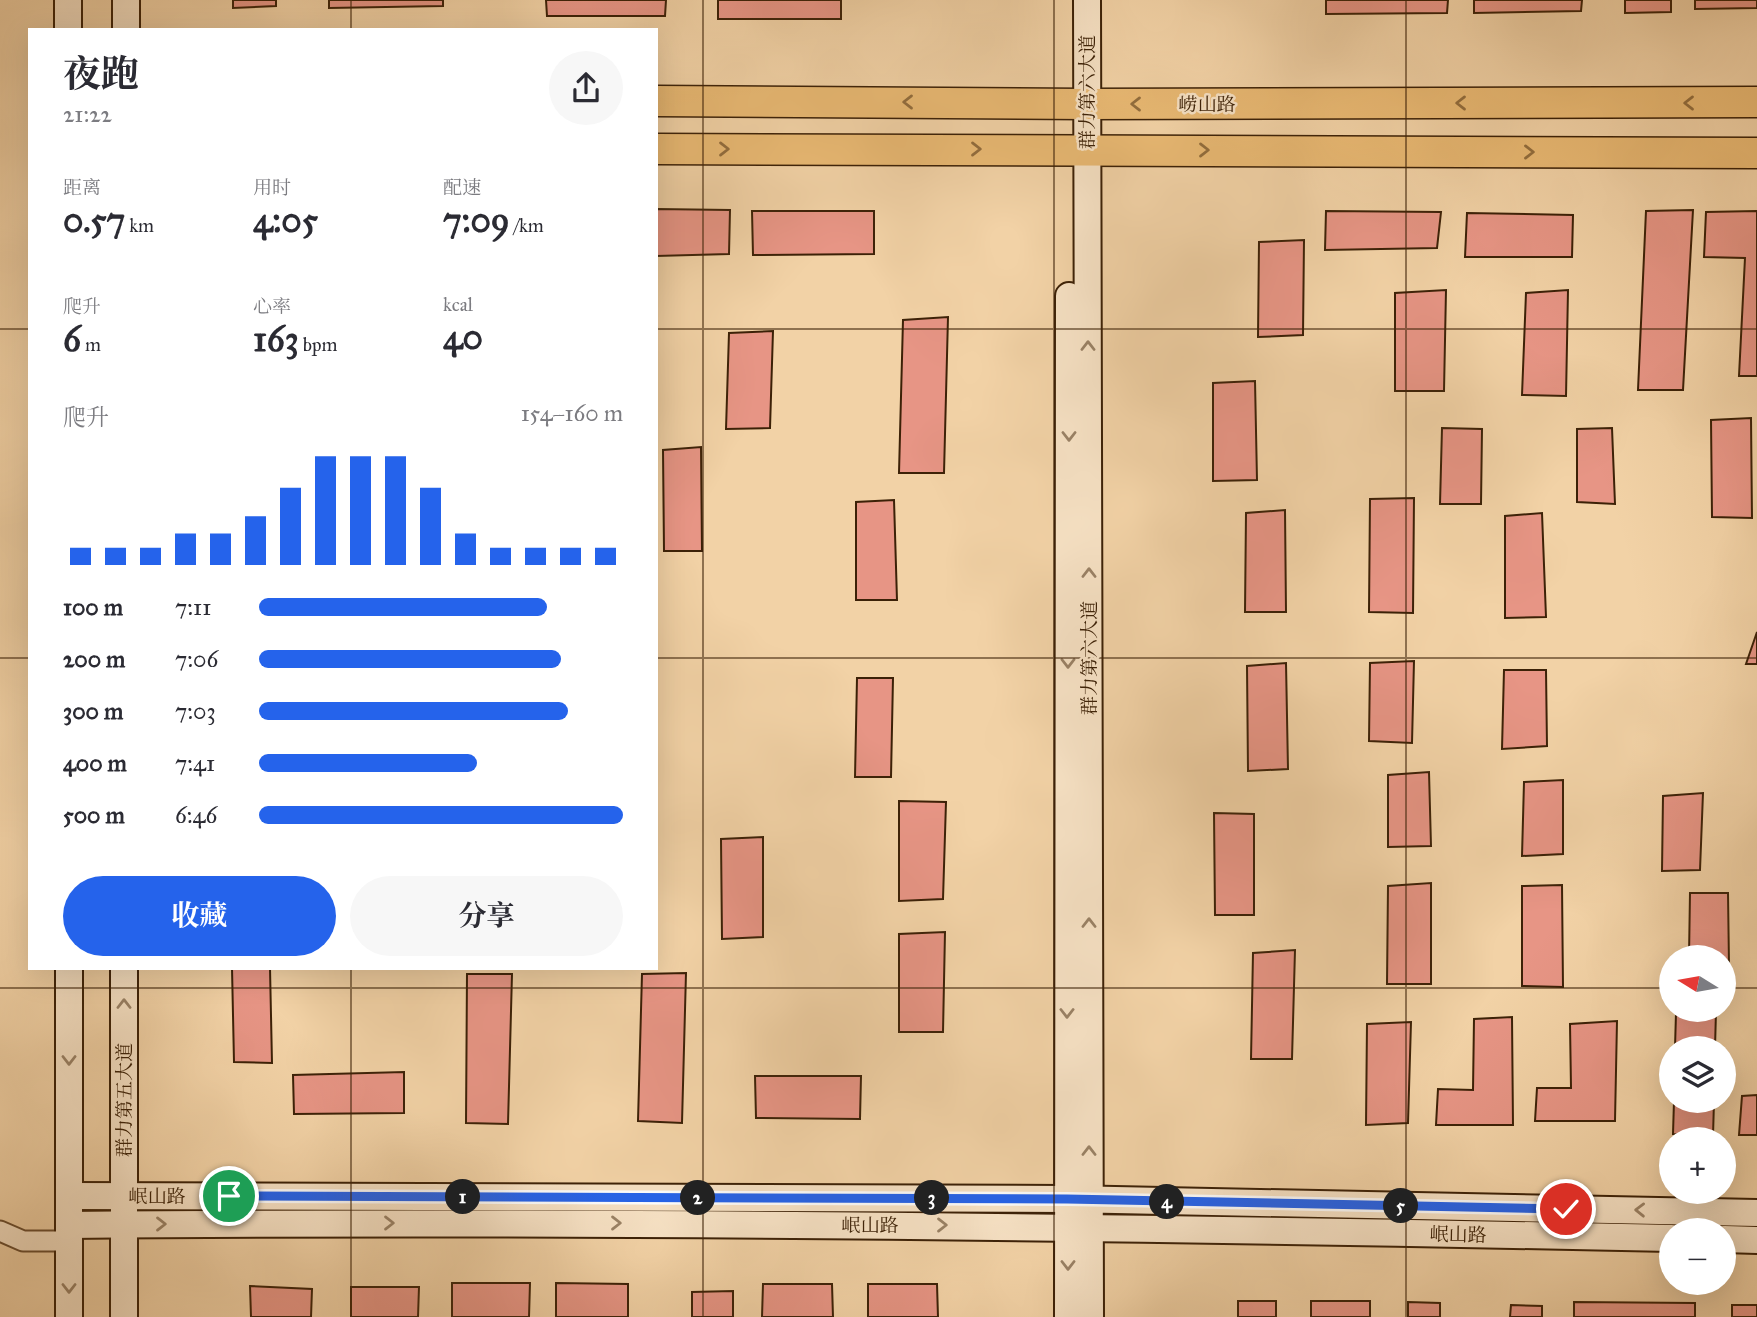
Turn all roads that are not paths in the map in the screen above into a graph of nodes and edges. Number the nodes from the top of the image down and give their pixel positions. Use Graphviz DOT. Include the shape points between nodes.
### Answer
graph roads {
  1 [pos="68,0"];
  2 [pos="126,0"];
  3 [pos="1069,0"];
  4 [pos="1087,0"];
  5 [pos="68,28"];
  6 [pos="126,28"];
  7 [pos="658,101"];
  8 [pos="1757,102"];
  9 [pos="1078,103"];
  10 [pos="658,149"];
  11 [pos="1078,150"];
  12 [pos="1757,153"];
  13 [pos="69,970"];
  14 [pos="124,970"];
  15 [pos="69,1196"];
  16 [pos="124,1196"];
  17 [pos="1079,1213"];
  18 [pos="1757,1213"];
  19 [pos="124,1224"];
  20 [pos="0,1231"];
  21 [pos="69,1233"];
  22 [pos="1659,1237"];
  23 [pos="1736,1239"];
  24 [pos="1757,1240"];
  25 [pos="69,1317"];
  26 [pos="124,1317"];
  27 [pos="1068,1317"];
  28 [pos="1090,1317"];
  1 -- 5 [label="main road"];
  2 -- 6 [label="main road"];
  3 -- 9 [label="main road, 群力第六大道"];
  4 -- 9 [label="main road, 群力第六大道"];
  9 -- 7 [label="main road, 崂山路, one-way"];
  8 -- 9 [label="main road, 崂山路, one-way"];
  9 -- 11 [label="main road, 群力第六大道"];
  10 -- 11 [label="main road, one-way"];
  11 -- 12 [label="main road, one-way"];
  11 -- 17 [label="main road, 群力第六大道"];
  13 -- 15 [label="main road, one-way"];
  16 -- 14 [label="main road, 群力第五大道, one-way"];
  15 -- 16 [label="main road, 岷山路"];
  15 -- 21 [label="main road"];
  16 -- 17 [label="main road, 岷山路"];
  16 -- 19 [label="main road, 群力第五大道"];
  18 -- 17 [label="main road, 岷山路, one-way"];
  19 -- 17 [label="main road, 岷山路, one-way" via="651,1223"];
  17 -- 22 [label="main road, 岷山路"];
  17 -- 27 [label="main road, 群力第六大道, one-way"];
  17 -- 28 [label="main road, 群力第六大道"];
  19 -- 21 [label="main road, 岷山路"];
  19 -- 26 [label="main road, 群力第五大道"];
  20 -- 21 [label="street" via="23,1241"];
  21 -- 25 [label="main road, one-way"];
  23 -- 24 [label="main road"];
}
